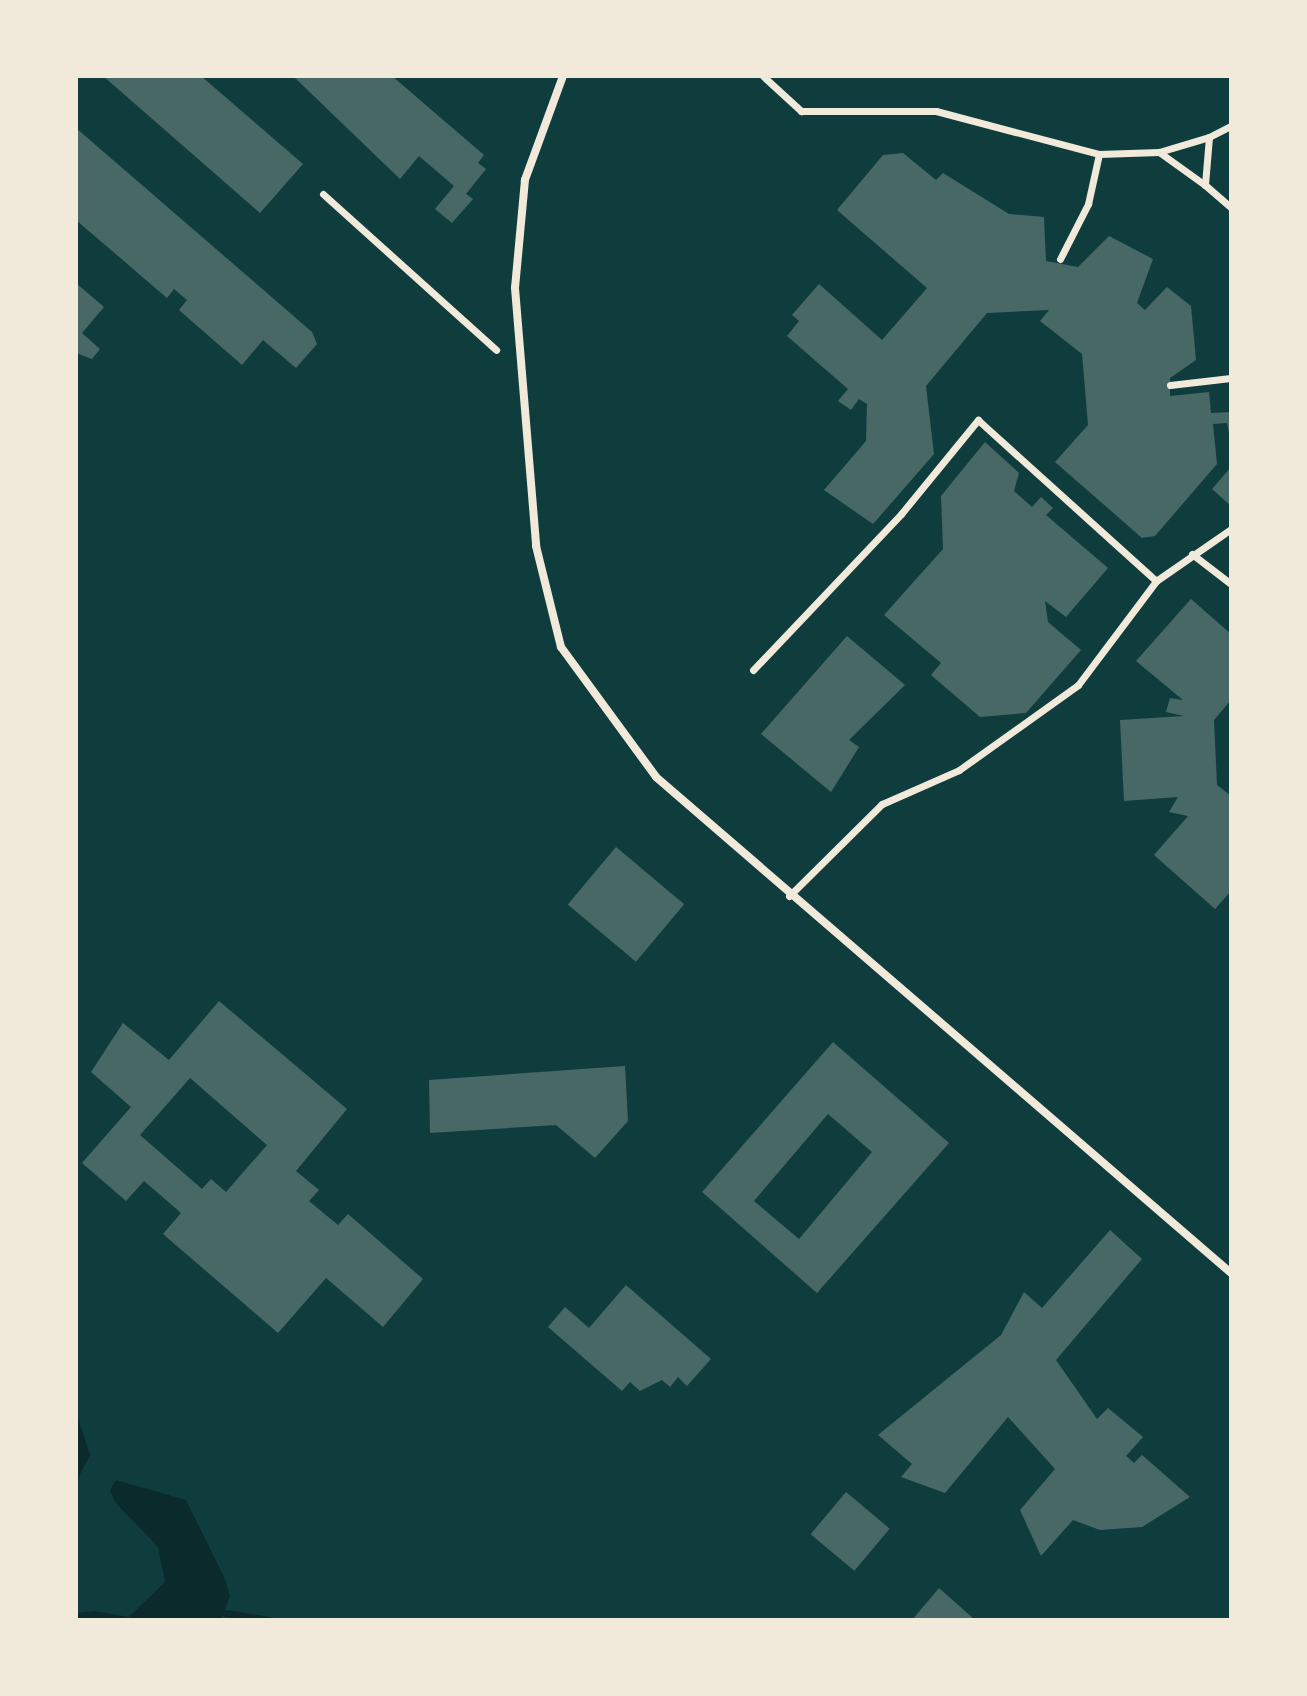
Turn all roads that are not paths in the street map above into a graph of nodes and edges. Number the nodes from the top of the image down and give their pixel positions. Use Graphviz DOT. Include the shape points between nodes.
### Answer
graph roads {
  1 [pos="563,76"];
  2 [pos="763,76"];
  3 [pos="1231,126"];
  4 [pos="1209,137"];
  5 [pos="1159,152"];
  6 [pos="1099,154"];
  7 [pos="1205,185"];
  8 [pos="323,194"];
  9 [pos="1231,208"];
  10 [pos="1060,259"];
  11 [pos="496,350"];
  12 [pos="1231,378"];
  13 [pos="1170,385"];
  14 [pos="1231,529"];
  15 [pos="1192,554"];
  16 [pos="1156,581"];
  17 [pos="1231,584"];
  18 [pos="753,670"];
  19 [pos="789,896"];
  20 [pos="1231,1273"];
  1 -- 19 [label="street" via="525,180 515,288 536,546 561,647 656,777"];
  2 -- 6 [label="street" via="801,111 936,111"];
  3 -- 4 [label="street"];
  4 -- 5 [label="street"];
  4 -- 7 [label="street"];
  5 -- 6 [label="street"];
  5 -- 7 [label="street"];
  6 -- 10 [label="street" via="1088,204"];
  7 -- 9 [label="street"];
  8 -- 11 [label="street"];
  12 -- 13 [label="street"];
  14 -- 15 [label="street"];
  15 -- 16 [label="street"];
  15 -- 17 [label="street"];
  16 -- 18 [label="street" via="978,420 901,514"];
  16 -- 19 [label="street" via="1078,685 959,770 882,804"];
  19 -- 20 [label="street"];
}
